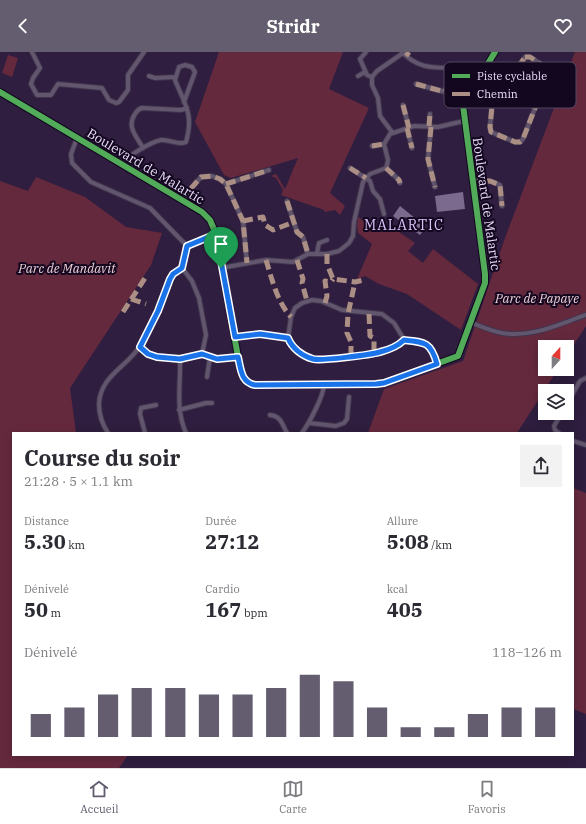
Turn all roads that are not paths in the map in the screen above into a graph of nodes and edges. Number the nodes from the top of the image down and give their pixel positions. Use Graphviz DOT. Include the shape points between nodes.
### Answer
graph roads {
  1 [pos="32,52"];
  2 [pos="144,52"];
  3 [pos="366,52"];
  4 [pos="495,52"];
  5 [pos="405,53"];
  6 [pos="489,62"];
  7 [pos="522,62"];
  8 [pos="537,62"];
  9 [pos="444,69"];
  10 [pos="365,72"];
  11 [pos="149,76"];
  12 [pos="358,76"];
  13 [pos="175,77"];
  14 [pos="372,77"];
  15 [pos="416,84"];
  16 [pos="0,92"];
  17 [pos="444,92"];
  18 [pos="184,102"];
  19 [pos="403,105"];
  20 [pos="187,108"];
  21 [pos="463,108"];
  22 [pos="492,108"];
  23 [pos="535,108"];
  24 [pos="430,114"];
  25 [pos="464,121"];
  26 [pos="430,127"];
  27 [pos="408,128"];
  28 [pos="392,132"];
  29 [pos="77,138"];
  30 [pos="384,144"];
  31 [pos="372,146"];
  32 [pos="144,148"];
  33 [pos="412,148"];
  34 [pos="121,163"];
  35 [pos="350,168"];
  36 [pos="386,168"];
  37 [pos="269,170"];
  38 [pos="366,178"];
  39 [pos="472,181"];
  40 [pos="400,183"];
  41 [pos="226,184"];
  42 [pos="435,187"];
  43 [pos="181,200"];
  44 [pos="287,201"];
  45 [pos="502,206"];
  46 [pos="384,214"];
  47 [pos="216,234"];
  48 [pos="327,240"];
  49 [pos="187,246"];
  50 [pos="317,253"];
  51 [pos="308,254"];
  52 [pos="247,263"];
  53 [pos="182,268"];
  54 [pos="221,268"];
  55 [pos="586,315"];
  56 [pos="470,322"];
  57 [pos="235,337"];
  58 [pos="288,338"];
  59 [pos="404,340"];
  60 [pos="140,347"];
  61 [pos="202,354"];
  62 [pos="210,357"];
  63 [pos="238,357"];
  64 [pos="180,359"];
  65 [pos="437,364"];
  66 [pos="207,377"];
  67 [pos="586,378"];
  68 [pos="324,384"];
  69 [pos="574,392"];
  70 [pos="349,397"];
  71 [pos="212,404"];
  72 [pos="156,405"];
  73 [pos="179,410"];
  74 [pos="270,415"];
  75 [pos="558,420"];
  76 [pos="308,423"];
  77 [pos="107,432"];
  78 [pos="145,432"];
  79 [pos="186,432"];
  80 [pos="286,432"];
  81 [pos="303,432"];
  82 [pos="558,432"];
  83 [pos="574,441"];
  84 [pos="586,445"];
  1 -- 2 [label="street" via="40,68 31,84 37,95 50,95 58,84 102,88 109,100 116,103 128,90 128,75"];
  3 -- 10 [label="street" via="360,59"];
  4 -- 6 [label="street, Boulevard de Malartic"];
  5 -- 9 [label="street" via="424,66"];
  5 -- 14 [label="street"];
  7 -- 8 [label="street" via="525,57"];
  10 -- 12 [label="street"];
  10 -- 14 [label="street"];
  11 -- 13 [label="street"];
  13 -- 18 [label="street"];
  13 -- 18 [label="street" via="182,65 192,67 194,71"];
  14 -- 28 [label="street" via="380,116"];
  15 -- 17 [label="street"];
  16 -- 29 [label="street, Boulevard de Malartic"];
  18 -- 20 [label="street"];
  19 -- 27 [label="street"];
  20 -- 32 [label="street" via="190,125 186,142 180,144 160,141"];
  20 -- 32 [label="street" via="138,110 130,124"];
  21 -- 25 [label="street, Boulevard de Malartic"];
  22 -- 23 [label="street" via="490,129 494,134 520,142"];
  24 -- 26 [label="street"];
  25 -- 26 [label="street"];
  25 -- 39 [label="street, Boulevard de Malartic"];
  26 -- 27 [label="street" via="419,125"];
  26 -- 42 [label="street" via="428,159"];
  27 -- 28 [label="street"];
  27 -- 33 [label="street"];
  28 -- 30 [label="street"];
  29 -- 34 [label="street, Boulevard de Malartic"];
  29 -- 49 [label="street" via="71,154 72,162 91,182 150,208"];
  30 -- 31 [label="street"];
  30 -- 36 [label="street" via="388,160"];
  32 -- 34 [label="street"];
  34 -- 43 [label="street, Boulevard de Malartic"];
  35 -- 38 [label="street"];
  36 -- 38 [label="street"];
  36 -- 40 [label="street"];
  37 -- 41 [label="street"];
  38 -- 46 [label="street" via="380,200"];
  38 -- 50 [label="street" via="351,240 334,253"];
  39 -- 45 [label="street" via="490,181 500,185"];
  39 -- 56 [label="street, Boulevard de Malartic" via="486,280"];
  41 -- 43 [label="street" via="212,176 201,177"];
  41 -- 52 [label="street" via="242,221"];
  43 -- 47 [label="street, Boulevard de Malartic" via="206,215"];
  44 -- 51 [label="street" via="297,232 303,237"];
  47 -- 49 [label="street"];
  47 -- 54 [label="street, Boulevard de Malartic"];
  48 -- 50 [label="street" via="319,243"];
  49 -- 53 [label="street"];
  50 -- 51 [label="street"];
  51 -- 52 [label="street" via="292,262 276,260"];
  52 -- 54 [label="street"];
  53 -- 60 [label="street" via="170,279"];
  53 -- 61 [label="street" via="192,281 199,298 206,335"];
  54 -- 57 [label="street, Boulevard de Malartic"];
  55 -- 56 [label="street" via="546,329 521,333 503,333"];
  56 -- 65 [label="street, Boulevard de Malartic" via="458,356"];
  57 -- 58 [label="street" via="260,334"];
  57 -- 63 [label="street, Boulevard de Malartic"];
  58 -- 59 [label="street" via="303,355 317,360 380,352 401,344"];
  58 -- 59 [label="street" via="295,308 312,300 342,310 382,314 394,323"];
  59 -- 65 [label="street" via="428,345"];
  60 -- 64 [label="street" via="152,356"];
  60 -- 77 [label="street" via="111,376 102,391 99,409"];
  61 -- 62 [label="street"];
  61 -- 64 [label="street"];
  62 -- 63 [label="street"];
  62 -- 66 [label="street"];
  63 -- 68 [label="street, Boulevard de Malartic" via="242,376 248,383"];
  64 -- 73 [label="street"];
  65 -- 68 [label="street, Boulevard de Malartic" via="384,383"];
  67 -- 69 [label="street" via="580,381"];
  68 -- 76 [label="street"];
  70 -- 76 [label="street" via="347,419 344,423 336,426"];
  71 -- 73 [label="street" via="206,402"];
  72 -- 78 [label="street" via="141,408"];
  73 -- 79 [label="street"];
  74 -- 80 [label="street" via="280,419"];
  75 -- 82 [label="street" via="554,426"];
  76 -- 81 [label="street"];
  83 -- 84 [label="street"];
}
